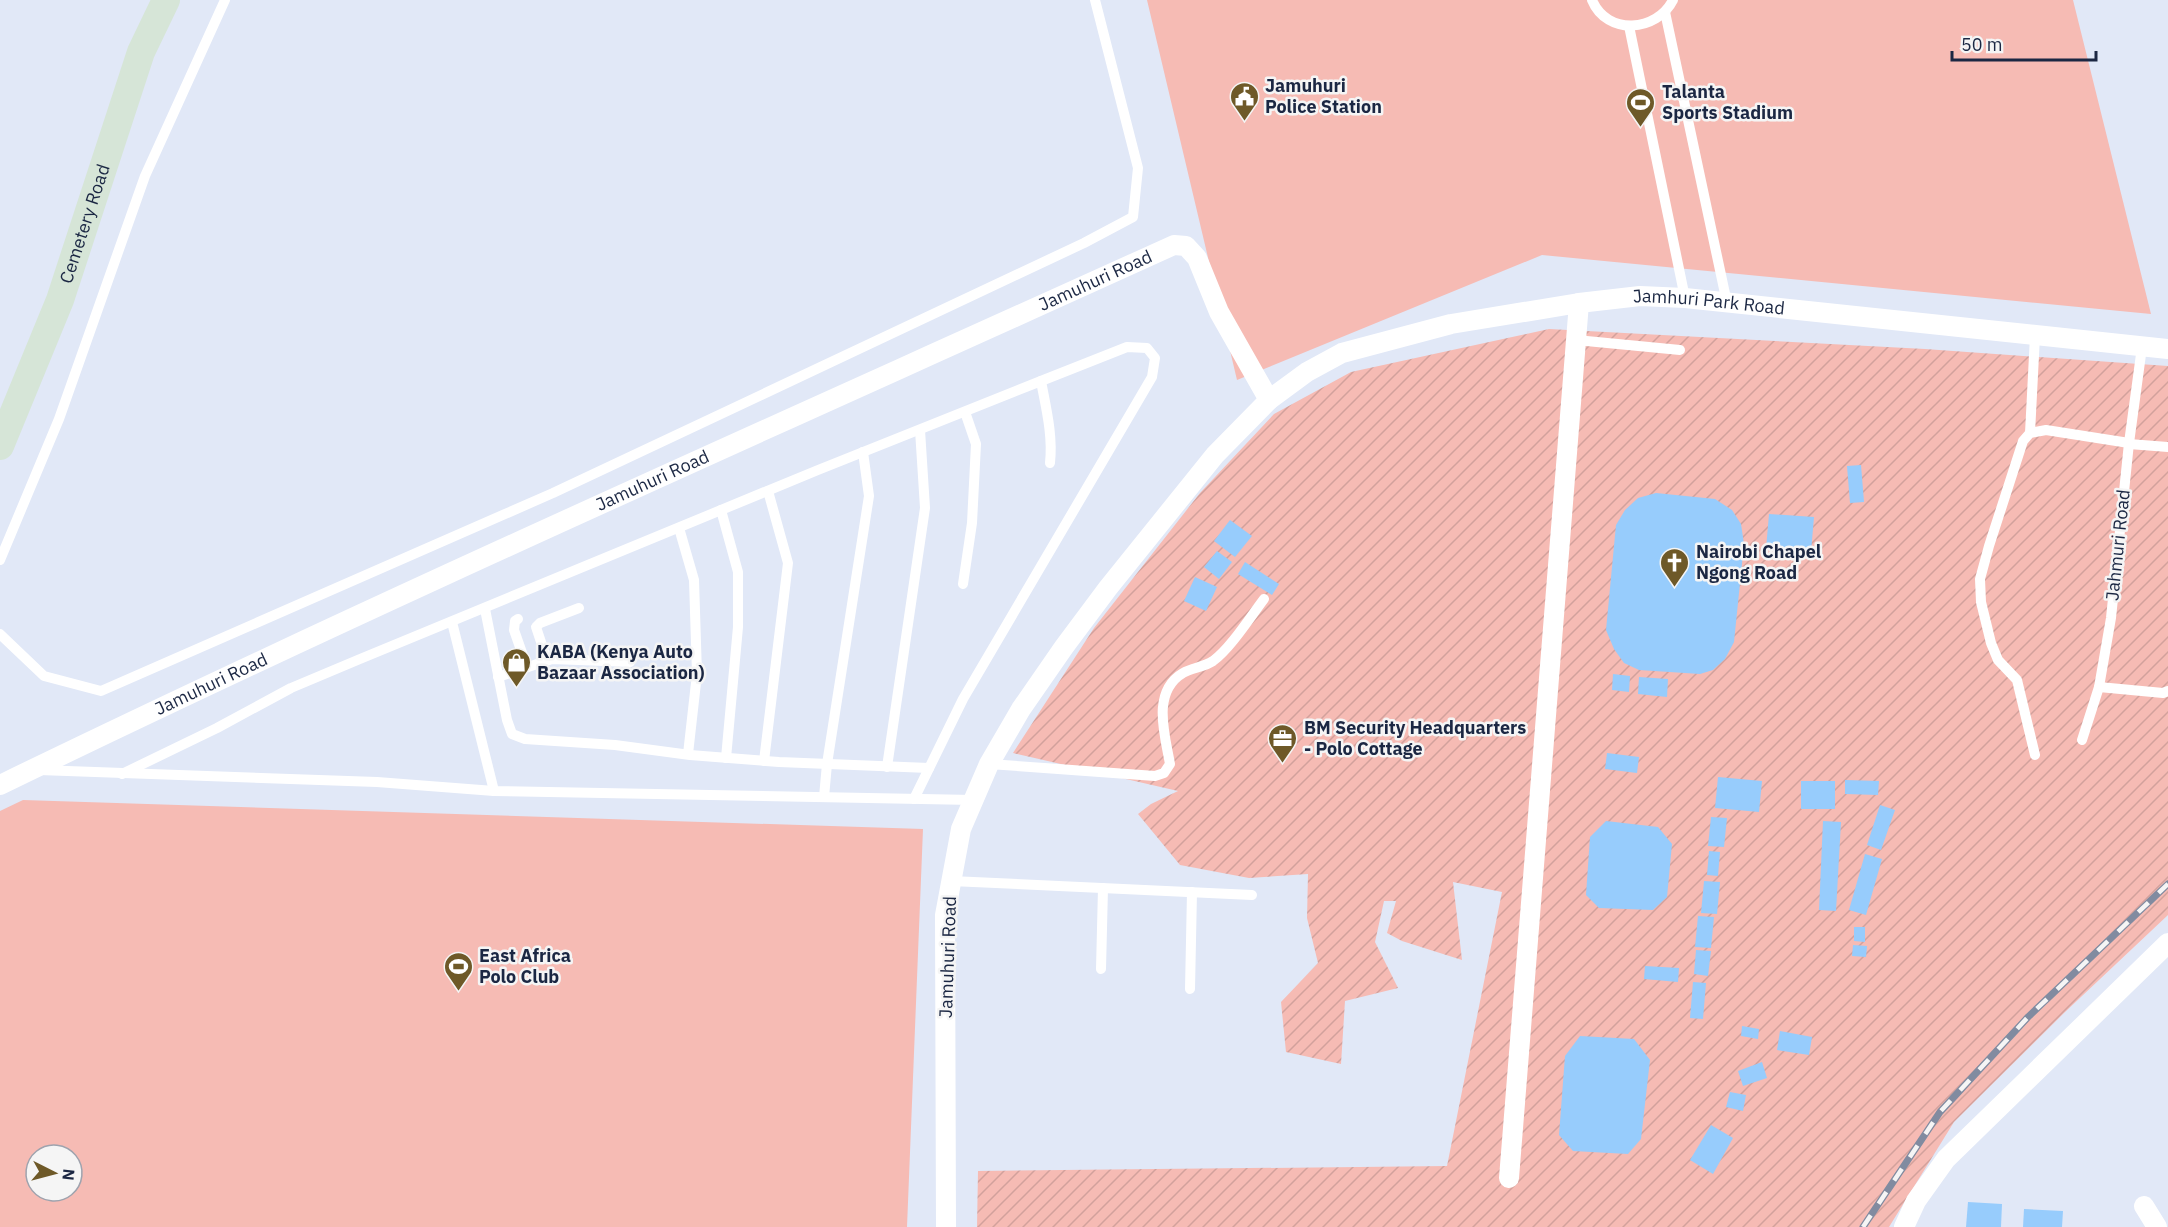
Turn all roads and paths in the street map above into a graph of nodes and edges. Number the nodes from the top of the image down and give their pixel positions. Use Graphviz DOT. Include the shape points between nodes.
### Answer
graph roads {
  1 [pos="166,0"];
  2 [pos="225,0"];
  3 [pos="1095,0"];
  4 [pos="1592,0"];
  5 [pos="1673,0"];
  6 [pos="1665,12"];
  7 [pos="1629,26"];
  8 [pos="1685,298"];
  9 [pos="1579,303"];
  10 [pos="1727,303"];
  11 [pos="2036,336"];
  12 [pos="1576,340"];
  13 [pos="2142,347"];
  14 [pos="2168,349"];
  15 [pos="1680,350"];
  16 [pos="1041,381"];
  17 [pos="1269,400"];
  18 [pos="965,412"];
  19 [pos="920,430"];
  20 [pos="2030,433"];
  21 [pos="2129,444"];
  22 [pos="0,446"];
  23 [pos="2168,447"];
  24 [pos="862,452"];
  25 [pos="1050,463"];
  26 [pos="768,491"];
  27 [pos="721,510"];
  28 [pos="679,528"];
  29 [pos="0,560"];
  30 [pos="963,584"];
  31 [pos="1264,600"];
  32 [pos="579,608"];
  33 [pos="485,609"];
  34 [pos="518,620"];
  35 [pos="452,622"];
  36 [pos="0,634"];
  37 [pos="547,660"];
  38 [pos="630,662"];
  39 [pos="527,667"];
  40 [pos="498,677"];
  41 [pos="2098,687"];
  42 [pos="2168,691"];
  43 [pos="2082,741"];
  44 [pos="688,754"];
  45 [pos="2035,755"];
  46 [pos="726,758"];
  47 [pos="764,761"];
  48 [pos="826,764"];
  49 [pos="989,764"];
  50 [pos="887,767"];
  51 [pos="929,768"];
  52 [pos="32,770"];
  53 [pos="122,774"];
  54 [pos="0,785"];
  55 [pos="494,791"];
  56 [pos="824,797"];
  57 [pos="914,799"];
  58 [pos="974,800"];
  59 [pos="951,881"];
  60 [pos="1103,888"];
  61 [pos="1192,892"];
  62 [pos="1252,895"];
  63 [pos="2168,943"];
  64 [pos="1101,969"];
  65 [pos="1190,989"];
  66 [pos="1509,1178"];
  67 [pos="2144,1206"];
  68 [pos="946,1227"];
  69 [pos="1904,1227"];
  70 [pos="2157,1227"];
  1 -- 22 [label="street, Cemetery Road" via="141,52 60,300"];
  2 -- 29 [label="lane" via="145,176 58,419"];
  3 -- 36 [label="lane" via="1138,168 1133,217 553,493 101,691 44,676"];
  4 -- 7 [label="lane" via="1603,16"];
  5 -- 6 [label="lane"];
  6 -- 7 [label="lane" via="1643,25"];
  6 -- 10 [label="lane"];
  7 -- 8 [label="lane"];
  8 -- 9 [label="street, Jamhuri Park Road" via="1641,296"];
  8 -- 10 [label="street, Jamhuri Park Road"];
  9 -- 12 [label="street"];
  9 -- 17 [label="street, Jamhuri Park Road" via="1451,324 1342,353"];
  10 -- 11 [label="street, Jamhuri Park Road"];
  11 -- 13 [label="street, Jamhuri Park Road"];
  11 -- 20 [label="lane"];
  12 -- 15 [label="lane"];
  12 -- 66 [label="street"];
  13 -- 14 [label="street, Jamhuri Park Road"];
  13 -- 21 [label="lane, Jahmuri Road"];
  16 -- 18 [label="lane"];
  16 -- 25 [label="lane" via="1052,448"];
  16 -- 51 [label="lane" via="1127,347 1147,348 1155,358 1152,377 973,681"];
  17 -- 49 [label="street, Jamuhuri Road" via="1215,455 1108,588 1022,709"];
  17 -- 52 [label="street, Jamuhuri Road" via="1219,312 1197,258 1186,246 1174,245"];
  18 -- 19 [label="lane"];
  18 -- 30 [label="lane" via="976,444 972,523"];
  19 -- 24 [label="lane"];
  19 -- 50 [label="lane" via="925,508"];
  20 -- 21 [label="lane" via="2046,430"];
  20 -- 45 [label="lane" via="2023,441 1980,579 1991,643 1998,660 2017,680"];
  21 -- 23 [label="lane"];
  21 -- 41 [label="lane, Jahmuri Road" via="2111,618"];
  24 -- 26 [label="lane"];
  24 -- 48 [label="lane" via="869,496"];
  26 -- 27 [label="lane"];
  26 -- 47 [label="lane" via="788,563"];
  27 -- 28 [label="lane"];
  27 -- 46 [label="lane" via="738,572 738,627"];
  28 -- 33 [label="lane"];
  28 -- 44 [label="lane" via="694,580 698,674"];
  31 -- 49 [label="lane" via="1213,662 1185,672 1169,687 1162,715 1170,764 1164,773 1155,776"];
  32 -- 37 [label="lane" via="536,627"];
  33 -- 35 [label="lane"];
  33 -- 40 [label="lane"];
  34 -- 39 [label="lane" via="514,630"];
  35 -- 53 [label="lane" via="291,688"];
  35 -- 55 [label="lane"];
  37 -- 38 [label="lane"];
  37 -- 39 [label="lane"];
  39 -- 40 [label="lane"];
  40 -- 44 [label="lane" via="512,734 525,739"];
  41 -- 42 [label="lane"];
  41 -- 43 [label="lane, Jahmuri Road"];
  44 -- 46 [label="lane"];
  46 -- 47 [label="lane"];
  47 -- 48 [label="lane"];
  48 -- 50 [label="lane"];
  48 -- 56 [label="lane"];
  49 -- 58 [label="street, Jamuhuri Road"];
  50 -- 51 [label="lane"];
  51 -- 57 [label="lane"];
  52 -- 53 [label="lane"];
  52 -- 54 [label="street, Jamuhuri Road"];
  53 -- 55 [label="lane" via="377,782"];
  55 -- 56 [label="lane"];
  56 -- 57 [label="lane"];
  57 -- 58 [label="lane"];
  58 -- 59 [label="street, Jamuhuri Road" via="961,829"];
  59 -- 60 [label="lane"];
  59 -- 68 [label="street, Jamuhuri Road" via="945,915"];
  60 -- 61 [label="lane"];
  60 -- 64 [label="lane"];
  61 -- 62 [label="lane"];
  61 -- 65 [label="lane"];
  63 -- 69 [label="street" via="1946,1159"];
  67 -- 70 [label="street"];
}
